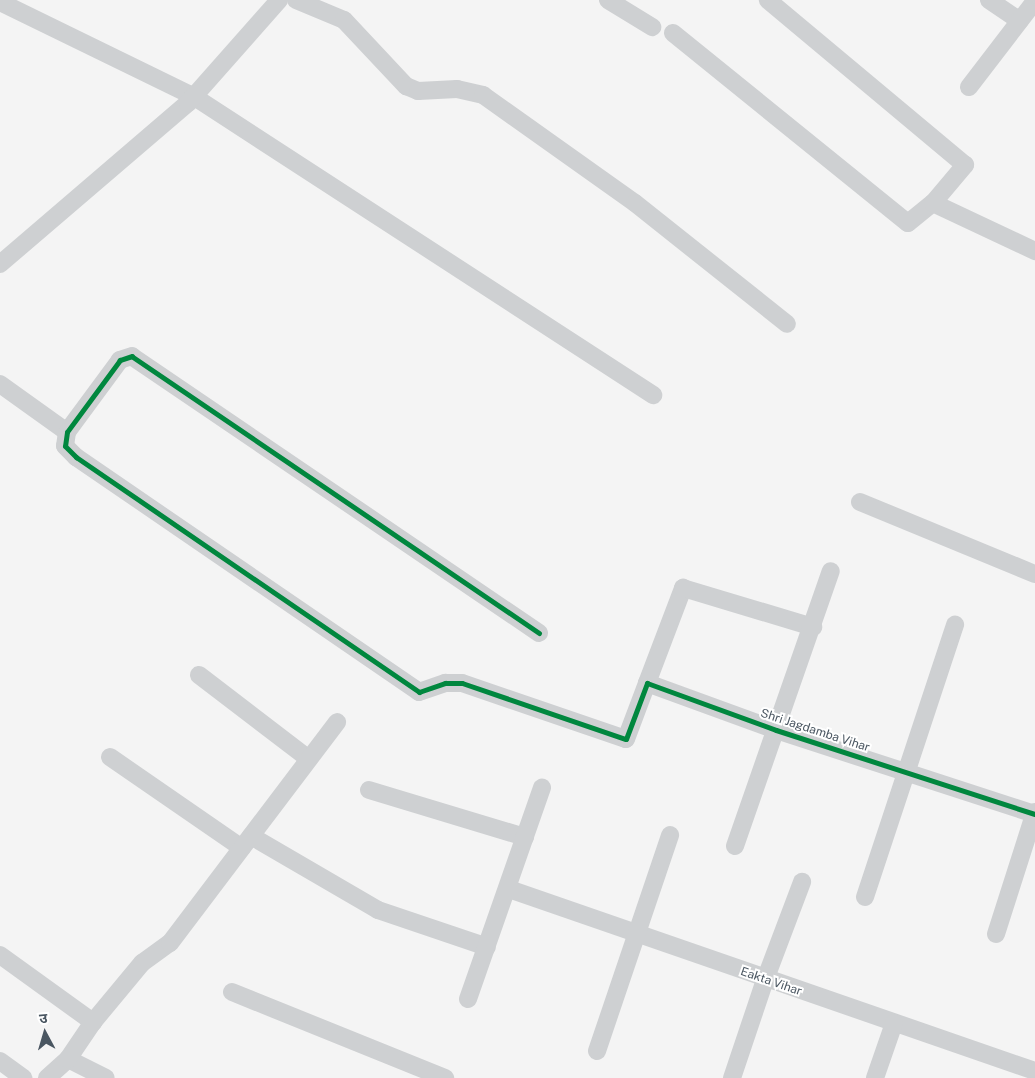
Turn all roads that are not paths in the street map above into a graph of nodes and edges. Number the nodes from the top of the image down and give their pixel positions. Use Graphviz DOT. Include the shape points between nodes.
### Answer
graph roads {
  1 [pos="279,0"];
  2 [pos="296,0"];
  3 [pos="608,0"];
  4 [pos="768,0"];
  5 [pos="989,0"];
  6 [pos="1035,1"];
  7 [pos="0,2"];
  8 [pos="1020,21"];
  9 [pos="652,28"];
  10 [pos="673,33"];
  11 [pos="969,87"];
  12 [pos="194,96"];
  13 [pos="934,203"];
  14 [pos="1035,251"];
  15 [pos="0,264"];
  16 [pos="787,324"];
  17 [pos="0,384"];
  18 [pos="653,395"];
  19 [pos="67,432"];
  20 [pos="860,502"];
  21 [pos="831,571"];
  22 [pos="1035,574"];
  23 [pos="956,625"];
  24 [pos="813,627"];
  25 [pos="539,633"];
  26 [pos="199,675"];
  27 [pos="647,683"];
  28 [pos="337,722"];
  29 [pos="776,730"];
  30 [pos="110,757"];
  31 [pos="309,759"];
  32 [pos="907,772"];
  33 [pos="542,788"];
  34 [pos="369,790"];
  35 [pos="1035,813"];
  36 [pos="670,835"];
  37 [pos="525,837"];
  38 [pos="246,842"];
  39 [pos="735,846"];
  40 [pos="802,882"];
  41 [pos="508,889"];
  42 [pos="865,897"];
  43 [pos="996,934"];
  44 [pos="638,935"];
  45 [pos="487,947"];
  46 [pos="0,956"];
  47 [pos="764,980"];
  48 [pos="232,992"];
  49 [pos="468,999"];
  50 [pos="93,1022"];
  51 [pos="894,1023"];
  52 [pos="597,1051"];
  53 [pos="68,1059"];
  54 [pos="0,1061"];
  55 [pos="1026,1072"];
  56 [pos="23,1078"];
  57 [pos="47,1078"];
  58 [pos="106,1078"];
  59 [pos="445,1078"];
  60 [pos="732,1078"];
  61 [pos="875,1078"];
  1 -- 12 [label="street"];
  2 -- 16 [label="street" via="344,20 406,86 418,92 457,90 483,95 635,203"];
  3 -- 9 [label="street"];
  4 -- 13 [label="street" via="965,166"];
  5 -- 8 [label="street"];
  6 -- 8 [label="street"];
  7 -- 12 [label="street"];
  8 -- 11 [label="street"];
  10 -- 13 [label="street" via="908,224"];
  12 -- 15 [label="street"];
  12 -- 18 [label="street"];
  13 -- 14 [label="street"];
  17 -- 19 [label="street"];
  19 -- 25 [label="street" via="120,360 132,356"];
  19 -- 27 [label="street" via="65,446 76,457 419,692 445,683 462,682 626,740"];
  20 -- 22 [label="street"];
  21 -- 24 [label="street"];
  23 -- 32 [label="street"];
  24 -- 27 [label="street" via="684,588 679,592"];
  24 -- 29 [label="street"];
  26 -- 31 [label="street"];
  27 -- 29 [label="street, Shri Jagdamba Vihar"];
  28 -- 31 [label="street"];
  29 -- 32 [label="street, Shri Jagdamba Vihar"];
  29 -- 39 [label="street"];
  30 -- 38 [label="street"];
  31 -- 38 [label="street"];
  32 -- 35 [label="street, Shri Jagdamba Vihar"];
  32 -- 42 [label="street"];
  33 -- 37 [label="street"];
  34 -- 37 [label="street"];
  35 -- 43 [label="street"];
  36 -- 44 [label="street"];
  37 -- 41 [label="street"];
  38 -- 45 [label="street" via="378,910"];
  38 -- 50 [label="street" via="170,942 142,964"];
  40 -- 47 [label="street"];
  41 -- 44 [label="street, Eakta Vihar"];
  41 -- 45 [label="street"];
  44 -- 47 [label="street, Eakta Vihar"];
  44 -- 52 [label="street"];
  45 -- 49 [label="street"];
  46 -- 50 [label="street"];
  47 -- 51 [label="street, Eakta Vihar"];
  47 -- 60 [label="street"];
  48 -- 59 [label="street"];
  50 -- 53 [label="street"];
  51 -- 55 [label="street, Eakta Vihar"];
  51 -- 61 [label="street"];
  53 -- 57 [label="street"];
  53 -- 58 [label="street"];
  54 -- 56 [label="street"];
}
